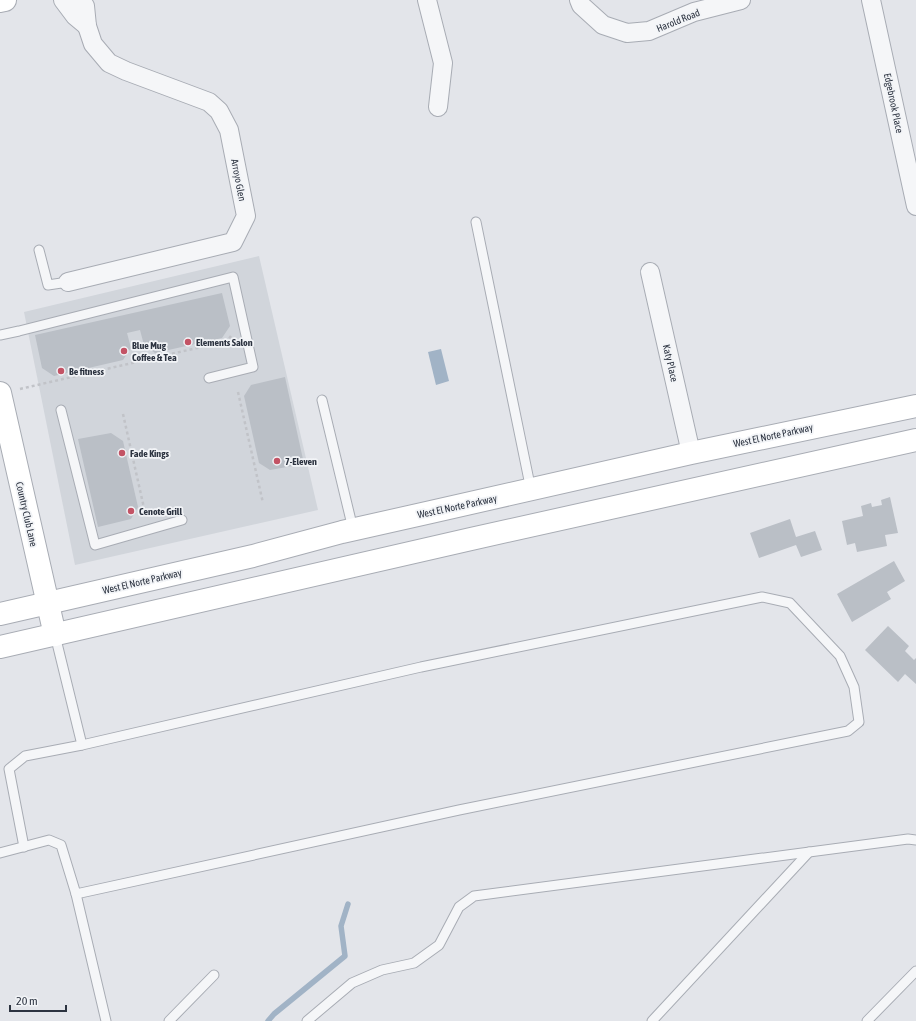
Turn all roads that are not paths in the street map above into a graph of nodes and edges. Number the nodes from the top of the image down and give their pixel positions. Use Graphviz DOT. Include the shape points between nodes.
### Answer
graph roads {
  1 [pos="5,0"];
  2 [pos="63,0"];
  3 [pos="81,0"];
  4 [pos="428,0"];
  5 [pos="579,0"];
  6 [pos="741,0"];
  7 [pos="871,0"];
  8 [pos="0,1"];
  9 [pos="87,26"];
  10 [pos="438,107"];
  11 [pos="916,206"];
  12 [pos="476,222"];
  13 [pos="39,250"];
  14 [pos="650,272"];
  15 [pos="68,282"];
  16 [pos="0,335"];
  17 [pos="209,378"];
  18 [pos="7,391"];
  19 [pos="322,400"];
  20 [pos="916,406"];
  21 [pos="61,410"];
  22 [pos="916,440"];
  23 [pos="691,453"];
  24 [pos="531,490"];
  25 [pos="182,520"];
  26 [pos="353,529"];
  27 [pos="48,602"];
  28 [pos="0,614"];
  29 [pos="55,635"];
  30 [pos="0,647"];
  31 [pos="82,745"];
  32 [pos="916,840"];
  33 [pos="24,847"];
  34 [pos="808,852"];
  35 [pos="0,853"];
  36 [pos="76,894"];
  37 [pos="916,971"];
  38 [pos="214,975"];
  39 [pos="106,1021"];
  40 [pos="169,1021"];
  41 [pos="307,1021"];
  42 [pos="652,1021"];
  43 [pos="867,1021"];
  1 -- 8 [label="main road"];
  2 -- 9 [label="street, Arroyo Glen" via="74,16"];
  3 -- 9 [label="street, Arroyo Glen" via="85,6"];
  4 -- 10 [label="street" via="444,63"];
  5 -- 6 [label="street, Harold Road" via="581,5 603,25 627,33 649,31 694,12"];
  7 -- 11 [label="street, Edgebrook Place"];
  9 -- 15 [label="street, Arroyo Glen" via="93,44 109,63 209,102 219,111 229,130 246,216 233,242"];
  12 -- 24 [label="lane"];
  13 -- 15 [label="lane" via="48,285"];
  14 -- 23 [label="street, Katy Place"];
  16 -- 17 [label="lane" via="234,277 253,367"];
  18 -- 27 [label="main road, Country Club Lane"];
  19 -- 26 [label="lane"];
  20 -- 23 [label="main road, West El Norte Parkway"];
  21 -- 25 [label="lane" via="95,545"];
  22 -- 29 [label="main road"];
  23 -- 24 [label="main road, West El Norte Parkway"];
  24 -- 26 [label="main road, West El Norte Parkway"];
  26 -- 27 [label="main road, West El Norte Parkway" via="253,556"];
  27 -- 28 [label="main road, West El Norte Parkway"];
  27 -- 29 [label="main road, Country Club Lane"];
  29 -- 30 [label="main road"];
  29 -- 31 [label="lane"];
  31 -- 33 [label="lane" via="25,756 9,769"];
  31 -- 36 [label="lane" via="421,668 762,597 790,604 840,656 854,688 859,722 848,731 459,810"];
  32 -- 34 [label="lane"];
  33 -- 35 [label="lane"];
  33 -- 36 [label="lane" via="49,840 61,845"];
  34 -- 41 [label="lane" via="474,896 459,907 439,945 414,963 382,970 352,983"];
  34 -- 42 [label="lane"];
  36 -- 39 [label="lane"];
  37 -- 43 [label="lane"];
  38 -- 40 [label="lane"];
}
